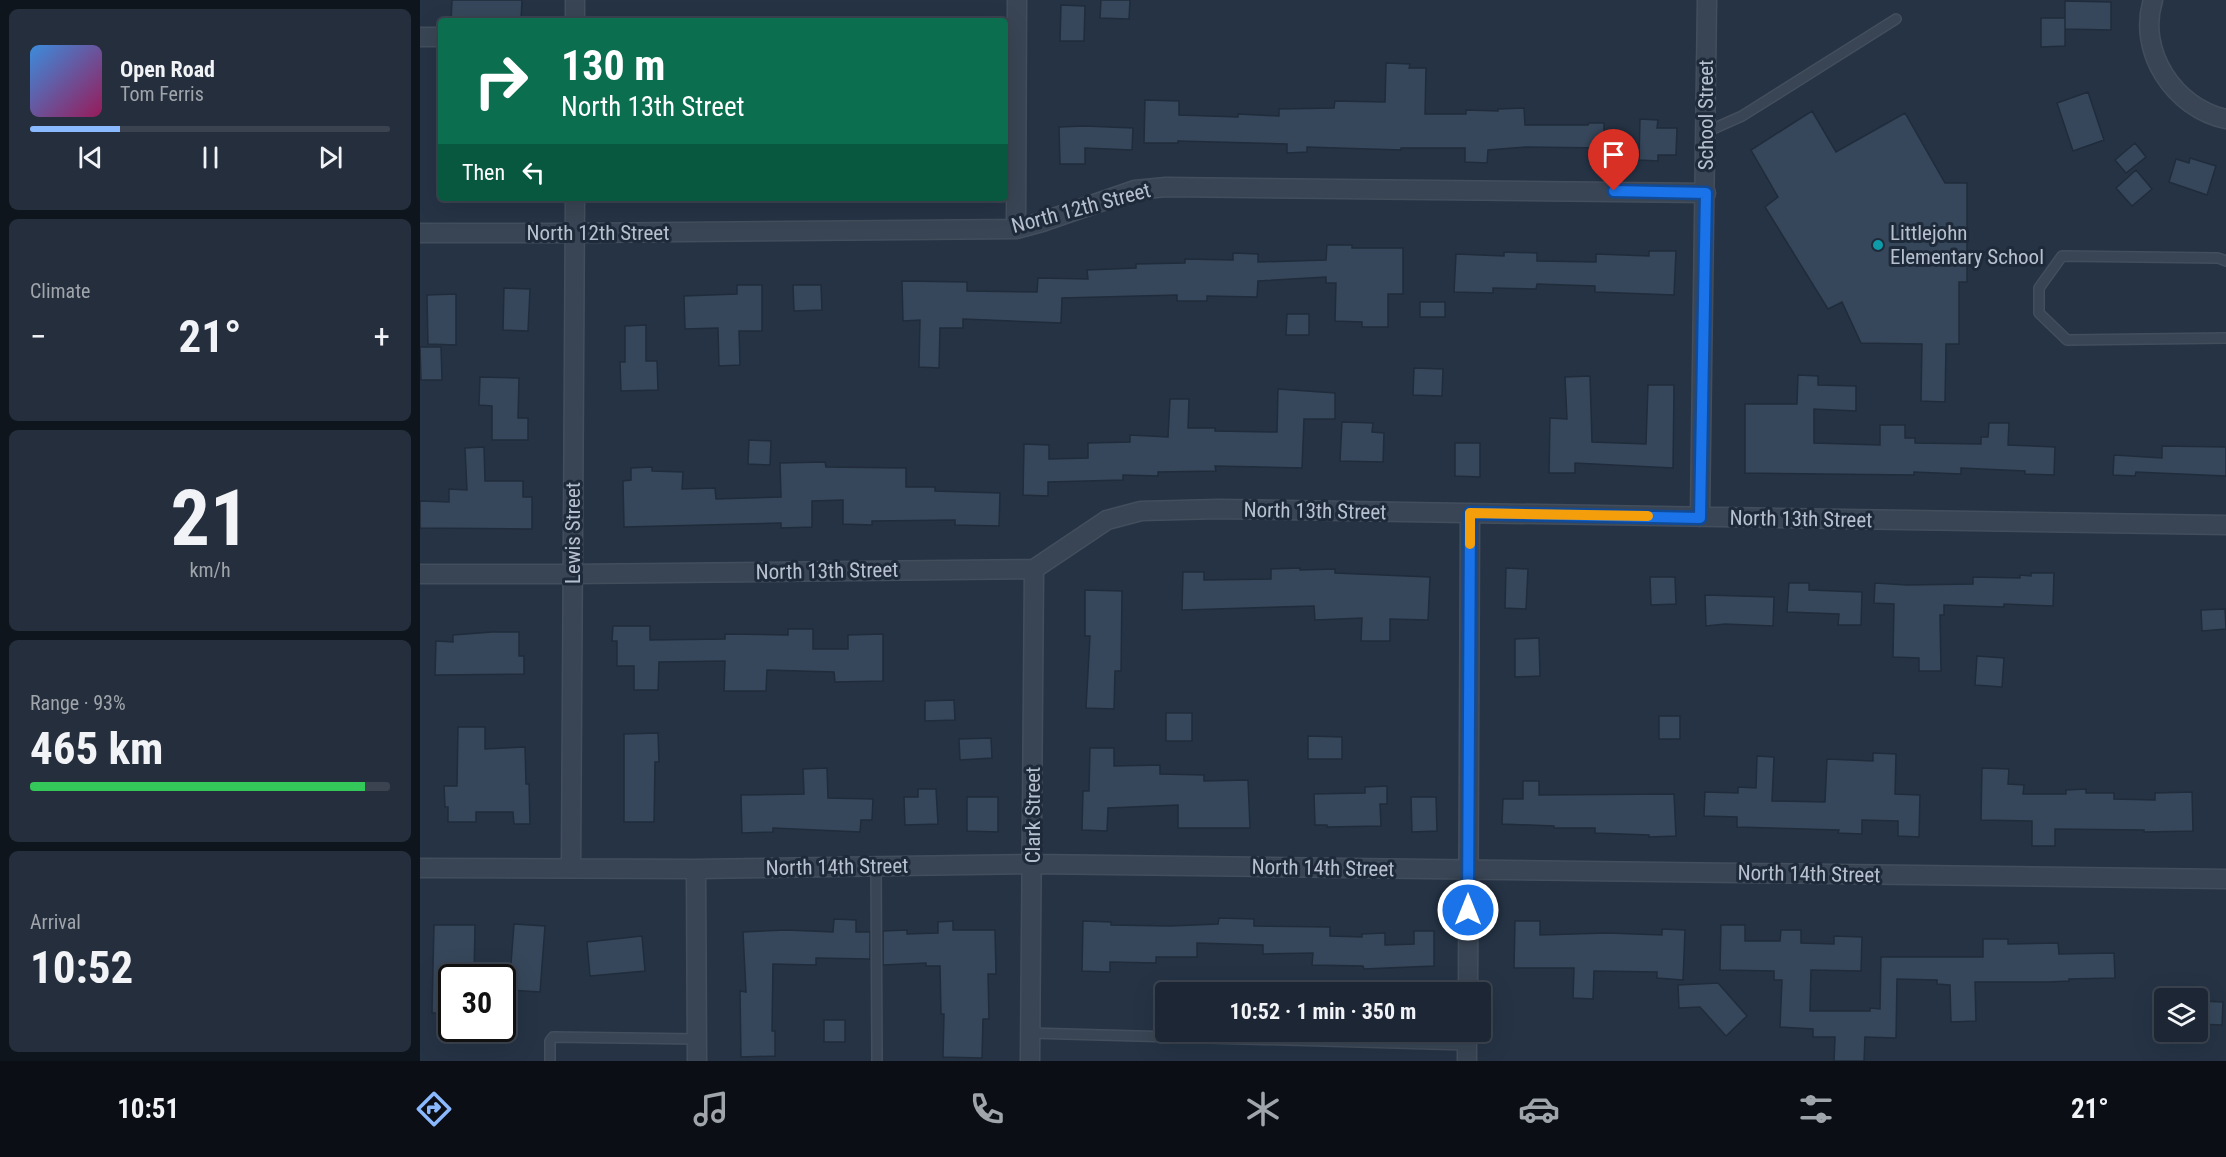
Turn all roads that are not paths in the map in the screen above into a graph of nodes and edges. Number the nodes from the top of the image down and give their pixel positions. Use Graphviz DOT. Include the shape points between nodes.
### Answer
graph roads {
  1 [pos="575,0"];
  2 [pos="1017,0"];
  3 [pos="1707,0"];
  4 [pos="2153,0"];
  5 [pos="575,18"];
  6 [pos="1896,20"];
  7 [pos="420,37"];
  8 [pos="438,37"];
  9 [pos="2226,119"];
  10 [pos="1706,132"];
  11 [pos="1706,193"];
  12 [pos="575,201"];
  13 [pos="1016,229"];
  14 [pos="420,233"];
  15 [pos="575,233"];
  16 [pos="2226,261"];
  17 [pos="2226,338"];
  18 [pos="1470,513"];
  19 [pos="1700,518"];
  20 [pos="2226,525"];
  21 [pos="1035,569"];
  22 [pos="420,574"];
  23 [pos="573,574"];
  24 [pos="1032,864"];
  25 [pos="876,867"];
  26 [pos="420,868"];
  27 [pos="571,868"];
  28 [pos="696,869"];
  29 [pos="1468,869"];
  30 [pos="2226,879"];
  31 [pos="1468,982"];
  32 [pos="1030,1033"];
  33 [pos="697,1039"];
  34 [pos="1467,1046"];
  35 [pos="550,1061"];
  36 [pos="697,1061"];
  37 [pos="877,1061"];
  38 [pos="1030,1061"];
  1 -- 5 [label="street"];
  2 -- 13 [label="street"];
  3 -- 10 [label="street, School Street"];
  4 -- 9 [label="street" via="2148,25 2162,73 2191,104"];
  6 -- 10 [label="lane" via="1742,117"];
  7 -- 8 [label="street"];
  10 -- 11 [label="street, School Street"];
  11 -- 13 [label="street, North 12th Street" via="1166,187 1135,190"];
  11 -- 19 [label="street, School Street"];
  12 -- 15 [label="street, Lewis Street"];
  13 -- 15 [label="street, North 12th Street"];
  14 -- 15 [label="street, North 12th Street"];
  15 -- 23 [label="street, Lewis Street"];
  16 -- 17 [label="lane" via="2062,256 2039,288 2039,313 2067,340"];
  18 -- 19 [label="street, North 13th Street"];
  18 -- 21 [label="street, North 13th Street" via="1141,511 1107,520"];
  18 -- 29 [label="street"];
  19 -- 20 [label="street, North 13th Street"];
  21 -- 23 [label="street, North 13th Street"];
  21 -- 24 [label="street, Clark Street"];
  22 -- 23 [label="street, North 13th Street"];
  23 -- 27 [label="street, Lewis Street"];
  24 -- 25 [label="street, North 14th Street"];
  24 -- 29 [label="street, North 14th Street"];
  24 -- 32 [label="street, Clark Street"];
  25 -- 28 [label="street, North 14th Street"];
  25 -- 37 [label="lane"];
  26 -- 27 [label="street, North 14th Street"];
  27 -- 28 [label="street, North 14th Street"];
  28 -- 33 [label="street"];
  29 -- 30 [label="street, North 14th Street"];
  29 -- 31 [label="street"];
  32 -- 34 [label="lane"];
  32 -- 38 [label="street, Clark Street"];
  33 -- 35 [label="lane" via="553,1037"];
  33 -- 36 [label="street"];
}
